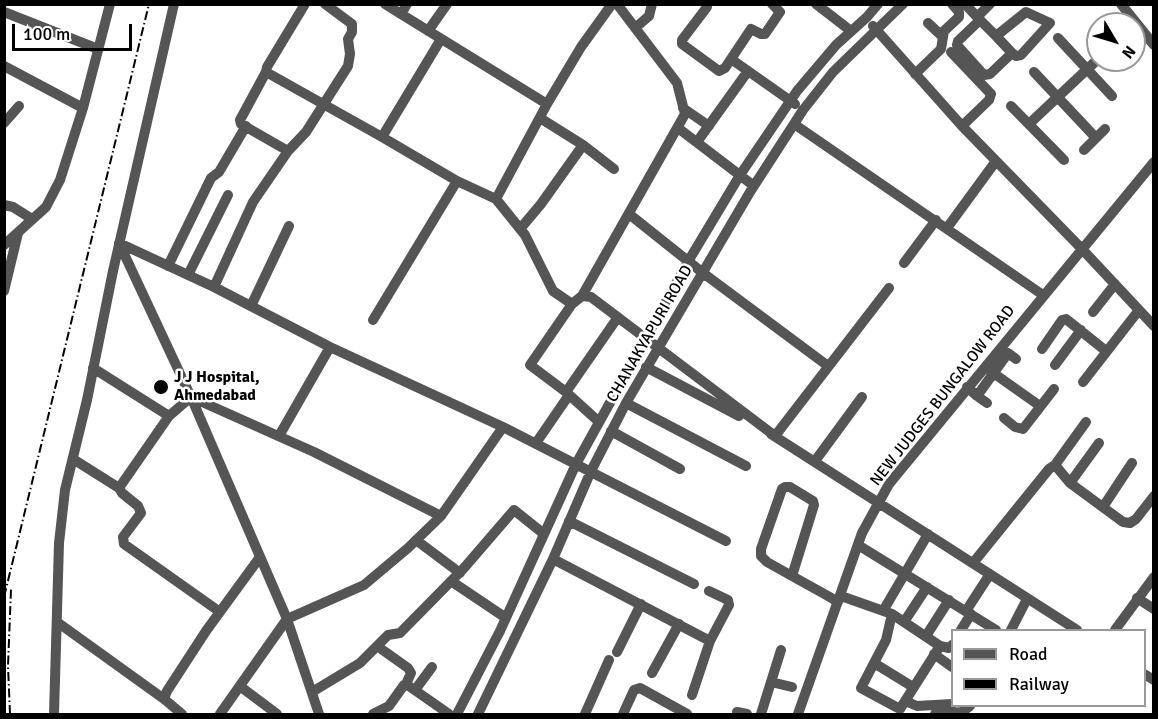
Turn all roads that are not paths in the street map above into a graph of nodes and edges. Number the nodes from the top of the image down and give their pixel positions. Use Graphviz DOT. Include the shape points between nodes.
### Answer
graph roads {
  1 [pos="110,4"];
  2 [pos="174,4"];
  3 [pos="305,4"];
  4 [pos="325,4"];
  5 [pos="385,4"];
  6 [pos="447,4"];
  7 [pos="612,4"];
  8 [pos="617,4"];
  9 [pos="652,4"];
  10 [pos="772,4"];
  11 [pos="816,4"];
  12 [pos="903,4"];
  13 [pos="952,4"];
  14 [pos="965,4"];
  15 [pos="990,4"];
  16 [pos="877,5"];
  17 [pos="707,7"];
  18 [pos="404,9"];
  19 [pos="4,12"];
  20 [pos="867,17"];
  21 [pos="979,18"];
  22 [pos="928,23"];
  23 [pos="635,28"];
  24 [pos="428,31"];
  25 [pos="851,31"];
  26 [pos="876,31"];
  27 [pos="996,36"];
  28 [pos="943,37"];
  29 [pos="1058,38"];
  30 [pos="441,39"];
  31 [pos="98,49"];
  32 [pos="951,52"];
  33 [pos="1012,52"];
  34 [pos="731,59"];
  35 [pos="4,66"];
  36 [pos="1086,68"];
  37 [pos="1086,70"];
  38 [pos="748,71"];
  39 [pos="266,72"];
  40 [pos="1035,72"];
  41 [pos="1090,72"];
  42 [pos="915,74"];
  43 [pos="1112,96"];
  44 [pos="1058,97"];
  45 [pos="791,101"];
  46 [pos="324,104"];
  47 [pos="547,104"];
  48 [pos="19,106"];
  49 [pos="1011,106"];
  50 [pos="83,108"];
  51 [pos="683,108"];
  52 [pos="803,110"];
  53 [pos="540,118"];
  54 [pos="4,123"];
  55 [pos="794,124"];
  56 [pos="1029,124"];
  57 [pos="246,126"];
  58 [pos="709,126"];
  59 [pos="962,126"];
  60 [pos="678,128"];
  61 [pos="1105,129"];
  62 [pos="382,138"];
  63 [pos="1096,138"];
  64 [pos="697,142"];
  65 [pos="583,145"];
  66 [pos="1084,150"];
  67 [pos="288,151"];
  68 [pos="1064,160"];
  69 [pos="996,161"];
  70 [pos="1154,162"];
  71 [pos="614,169"];
  72 [pos="740,175"];
  73 [pos="457,181"];
  74 [pos="754,186"];
  75 [pos="228,195"];
  76 [pos="496,199"];
  77 [pos="4,205"];
  78 [pos="629,214"];
  79 [pos="32,219"];
  80 [pos="936,220"];
  81 [pos="289,226"];
  82 [pos="947,228"];
  83 [pos="520,229"];
  84 [pos="18,232"];
  85 [pos="119,243"];
  86 [pos="4,244"];
  87 [pos="1081,248"];
  88 [pos="689,260"];
  89 [pos="904,263"];
  90 [pos="168,266"];
  91 [pos="703,273"];
  92 [pos="188,275"];
  93 [pos="1115,284"];
  94 [pos="214,287"];
  95 [pos="889,288"];
  96 [pos="4,291"];
  97 [pos="1043,295"];
  98 [pos="582,296"];
  99 [pos="572,304"];
  100 [pos="251,306"];
  101 [pos="1139,310"];
  102 [pos="1093,312"];
  103 [pos="618,317"];
  104 [pos="373,320"];
  105 [pos="1154,326"];
  106 [pos="1081,330"];
  107 [pos="646,338"];
  108 [pos="330,347"];
  109 [pos="658,347"];
  110 [pos="1042,349"];
  111 [pos="1106,351"];
  112 [pos="1055,365"];
  113 [pos="828,366"];
  114 [pos="646,368"];
  115 [pos="93,369"];
  116 [pos="988,370"];
  117 [pos="1083,382"];
  118 [pos="967,387"];
  119 [pos="1054,389"];
  120 [pos="567,394"];
  121 [pos="977,396"];
  122 [pos="191,397"];
  123 [pos="862,397"];
  124 [pos="626,403"];
  125 [pos="987,404"];
  126 [pos="1040,406"];
  127 [pos="169,416"];
  128 [pos="1004,418"];
  129 [pos="598,421"];
  130 [pos="1086,422"];
  131 [pos="503,427"];
  132 [pos="611,431"];
  133 [pos="279,436"];
  134 [pos="775,436"];
  135 [pos="536,443"];
  136 [pos="1099,443"];
  137 [pos="73,459"];
  138 [pos="815,461"];
  139 [pos="1132,463"];
  140 [pos="576,464"];
  141 [pos="1055,465"];
  142 [pos="746,466"];
  143 [pos="680,469"];
  144 [pos="591,471"];
  145 [pos="1070,483"];
  146 [pos="119,488"];
  147 [pos="1154,496"];
  148 [pos="879,503"];
  149 [pos="1102,507"];
  150 [pos="441,516"];
  151 [pos="569,521"];
  152 [pos="544,534"];
  153 [pos="928,534"];
  154 [pos="416,540"];
  155 [pos="726,541"];
  156 [pos="858,545"];
  157 [pos="260,557"];
  158 [pos="553,560"];
  159 [pos="973,563"];
  160 [pos="904,573"];
  161 [pos="990,574"];
  162 [pos="792,576"];
  163 [pos="456,577"];
  164 [pos="1154,577"];
  165 [pos="694,584"];
  166 [pos="520,587"];
  167 [pos="927,587"];
  168 [pos="709,591"];
  169 [pos="537,595"];
  170 [pos="1137,598"];
  171 [pos="840,599"];
  172 [pos="1027,599"];
  173 [pos="949,600"];
  174 [pos="641,604"];
  175 [pos="1154,609"];
  176 [pos="220,612"];
  177 [pos="888,612"];
  178 [pos="969,612"];
  179 [pos="506,618"];
  180 [pos="287,619"];
  181 [pos="57,622"];
  182 [pos="904,622"];
  183 [pos="679,624"];
  184 [pos="1060,626"];
  185 [pos="961,629"];
  186 [pos="994,629"];
  187 [pos="1012,629"];
  188 [pos="1116,629"];
  189 [pos="926,636"];
  190 [pos="710,640"];
  191 [pos="377,646"];
  192 [pos="951,646"];
  193 [pos="780,650"];
  194 [pos="937,650"];
  195 [pos="874,663"];
  196 [pos="951,666"];
  197 [pos="432,667"];
  198 [pos="652,673"];
  199 [pos="771,682"];
  200 [pos="241,687"];
  201 [pos="411,687"];
  202 [pos="792,687"];
  203 [pos="914,687"];
  204 [pos="312,692"];
  205 [pos="692,695"];
  206 [pos="164,699"];
  207 [pos="905,701"];
  208 [pos="951,704"];
  209 [pos="968,707"];
  210 [pos="225,713"];
  211 [pos="54,714"];
  212 [pos="182,714"];
  213 [pos="278,714"];
  214 [pos="319,714"];
  215 [pos="373,714"];
  216 [pos="449,714"];
  217 [pos="457,714"];
  218 [pos="478,714"];
  219 [pos="585,714"];
  220 [pos="624,714"];
  221 [pos="687,714"];
  222 [pos="761,714"];
  223 [pos="798,714"];
  224 [pos="935,714"];
  1 -- 31 [label="street"];
  2 -- 85 [label="street"];
  3 -- 39 [label="street"];
  4 -- 46 [label="street" via="352,24 352,32 348,39 348,66"];
  5 -- 18 [label="street"];
  6 -- 24 [label="street"];
  7 -- 47 [label="street"];
  8 -- 23 [label="street"];
  9 -- 23 [label="street" via="649,16"];
  10 -- 34 [label="street" via="780,12 765,34 751,29"];
  11 -- 25 [label="street"];
  12 -- 26 [label="street, CHANAKYAPURI ROAD"];
  13 -- 28 [label="street" via="960,14"];
  14 -- 21 [label="street"];
  15 -- 21 [label="street"];
  16 -- 20 [label="street"];
  17 -- 34 [label="street" via="682,44 719,71"];
  18 -- 24 [label="street"];
  19 -- 31 [label="street"];
  20 -- 25 [label="street"];
  20 -- 26 [label="street"];
  21 -- 27 [label="street"];
  21 -- 33 [label="street" via="957,45 984,75 990,74"];
  22 -- 28 [label="street"];
  23 -- 51 [label="street" via="677,83"];
  24 -- 30 [label="street"];
  25 -- 45 [label="street"];
  26 -- 42 [label="street"];
  26 -- 52 [label="street, CHANAKYAPURI ROAD" via="833,72"];
  27 -- 33 [label="street"];
  27 -- 33 [label="street" via="1026,12 1050,23 1021,55"];
  28 -- 42 [label="street" via="941,49"];
  29 -- 36 [label="street"];
  30 -- 47 [label="street"];
  30 -- 62 [label="street"];
  31 -- 50 [label="street"];
  32 -- 59 [label="street" via="991,94"];
  34 -- 38 [label="street"];
  35 -- 50 [label="street"];
  37 -- 44 [label="street"];
  38 -- 45 [label="street"];
  38 -- 58 [label="street"];
  39 -- 46 [label="street"];
  39 -- 57 [label="street" via="241,115"];
  40 -- 44 [label="street"];
  41 -- 43 [label="street"];
  42 -- 59 [label="street"];
  44 -- 56 [label="street"];
  44 -- 63 [label="street"];
  45 -- 52 [label="street"];
  45 -- 72 [label="street"];
  46 -- 62 [label="street"];
  46 -- 67 [label="street"];
  47 -- 53 [label="street"];
  48 -- 54 [label="street"];
  49 -- 56 [label="street"];
  50 -- 79 [label="street" via="60,180 46,207"];
  51 -- 58 [label="street"];
  51 -- 60 [label="street" via="685,114"];
  52 -- 55 [label="street, CHANAKYAPURI ROAD"];
  53 -- 65 [label="street"];
  53 -- 76 [label="street"];
  55 -- 74 [label="street, CHANAKYAPURI ROAD"];
  55 -- 80 [label="street"];
  56 -- 68 [label="street"];
  57 -- 67 [label="street"];
  57 -- 90 [label="street" via="219,172 211,178"];
  58 -- 64 [label="street"];
  59 -- 69 [label="street"];
  60 -- 64 [label="street"];
  60 -- 78 [label="street"];
  61 -- 63 [label="street"];
  62 -- 73 [label="street"];
  63 -- 66 [label="street"];
  64 -- 72 [label="street"];
  65 -- 71 [label="street"];
  65 -- 83 [label="street"];
  67 -- 94 [label="street" via="253,201"];
  69 -- 82 [label="street"];
  69 -- 87 [label="street"];
  70 -- 87 [label="street, NEW JUDGES BUNGALOW ROAD"];
  72 -- 74 [label="street"];
  72 -- 88 [label="street"];
  73 -- 76 [label="street"];
  73 -- 104 [label="street"];
  74 -- 91 [label="street, CHANAKYAPURI ROAD"];
  75 -- 92 [label="street"];
  76 -- 83 [label="street"];
  77 -- 79 [label="street"];
  78 -- 88 [label="street"];
  78 -- 98 [label="street"];
  79 -- 84 [label="street"];
  80 -- 82 [label="street"];
  80 -- 89 [label="street"];
  81 -- 100 [label="street"];
  82 -- 97 [label="street"];
  83 -- 99 [label="street" via="553,291"];
  84 -- 86 [label="street"];
  84 -- 96 [label="street"];
  85 -- 90 [label="street"];
  85 -- 115 [label="street"];
  85 -- 122 [label="street"];
  87 -- 93 [label="street"];
  87 -- 97 [label="street, NEW JUDGES BUNGALOW ROAD"];
  88 -- 91 [label="street"];
  88 -- 107 [label="street"];
  90 -- 92 [label="street"];
  91 -- 109 [label="street, CHANAKYAPURI ROAD"];
  91 -- 113 [label="street"];
  92 -- 94 [label="street"];
  93 -- 101 [label="street"];
  93 -- 102 [label="street"];
  94 -- 100 [label="street"];
  95 -- 113 [label="street"];
  97 -- 116 [label="street, NEW JUDGES BUNGALOW ROAD" via="1008,353"];
  98 -- 99 [label="street"];
  98 -- 103 [label="street" via="591,297"];
  99 -- 120 [label="street" via="530,365"];
  100 -- 108 [label="street"];
  101 -- 105 [label="street"];
  101 -- 111 [label="street"];
  103 -- 107 [label="street"];
  103 -- 120 [label="street"];
  106 -- 110 [label="street" via="1062,320"];
  106 -- 111 [label="street"];
  106 -- 112 [label="street"];
  107 -- 109 [label="street"];
  107 -- 129 [label="street"];
  108 -- 131 [label="street"];
  108 -- 133 [label="street"];
  109 -- 114 [label="street, CHANAKYAPURI ROAD"];
  109 -- 134 [label="street"];
  111 -- 117 [label="street"];
  113 -- 134 [label="street"];
  114 -- 124 [label="street, CHANAKYAPURI ROAD"];
  114 -- 134 [label="street"];
  115 -- 127 [label="street"];
  115 -- 137 [label="street"];
  116 -- 118 [label="street, NEW JUDGES BUNGALOW ROAD"];
  116 -- 121 [label="street"];
  116 -- 126 [label="street"];
  118 -- 121 [label="street"];
  118 -- 148 [label="street, NEW JUDGES BUNGALOW ROAD" via="889,484"];
  119 -- 126 [label="street"];
  120 -- 129 [label="street"];
  120 -- 135 [label="street"];
  121 -- 125 [label="street"];
  122 -- 127 [label="street"];
  122 -- 133 [label="street"];
  122 -- 157 [label="street"];
  123 -- 138 [label="street"];
  124 -- 132 [label="street, CHANAKYAPURI ROAD"];
  124 -- 142 [label="street"];
  126 -- 128 [label="street" via="1023,429"];
  127 -- 146 [label="street"];
  129 -- 140 [label="street"];
  130 -- 141 [label="street"];
  131 -- 135 [label="street"];
  131 -- 150 [label="street"];
  132 -- 143 [label="street"];
  132 -- 144 [label="street, CHANAKYAPURI ROAD"];
  133 -- 150 [label="street"];
  134 -- 138 [label="street"];
  135 -- 140 [label="street"];
  136 -- 145 [label="street"];
  137 -- 146 [label="street"];
  137 -- 181 [label="street" via="59,543"];
  138 -- 148 [label="street"];
  139 -- 149 [label="street"];
  140 -- 144 [label="street"];
  140 -- 152 [label="street"];
  141 -- 145 [label="street"];
  141 -- 159 [label="street"];
  144 -- 151 [label="street, CHANAKYAPURI ROAD"];
  144 -- 155 [label="street"];
  145 -- 149 [label="street"];
  146 -- 176 [label="street" via="141,513 123,537 124,544"];
  147 -- 149 [label="street" via="1130,523"];
  148 -- 153 [label="street"];
  148 -- 156 [label="street, NEW JUDGES BUNGALOW ROAD"];
  150 -- 154 [label="street"];
  151 -- 158 [label="street, CHANAKYAPURI ROAD"];
  151 -- 165 [label="street"];
  152 -- 163 [label="street" via="514,510"];
  152 -- 166 [label="street"];
  153 -- 159 [label="street"];
  153 -- 160 [label="street"];
  154 -- 163 [label="street"];
  154 -- 180 [label="street" via="364,585"];
  156 -- 160 [label="street"];
  156 -- 171 [label="street, NEW JUDGES BUNGALOW ROAD"];
  157 -- 176 [label="street"];
  157 -- 180 [label="street"];
  158 -- 169 [label="street, CHANAKYAPURI ROAD"];
  158 -- 174 [label="street"];
  159 -- 161 [label="street"];
  160 -- 167 [label="street"];
  160 -- 177 [label="street"];
  161 -- 172 [label="street"];
  161 -- 178 [label="street"];
  162 -- 162 [label="street" via="761,556 784,487 790,487 814,505"];
  162 -- 171 [label="street"];
  163 -- 179 [label="street"];
  163 -- 191 [label="street" via="400,633 388,635"];
  164 -- 170 [label="street"];
  166 -- 169 [label="street"];
  166 -- 179 [label="street"];
  167 -- 173 [label="street"];
  167 -- 182 [label="street"];
  168 -- 190 [label="street" via="728,600 729,605"];
  169 -- 218 [label="street, CHANAKYAPURI ROAD"];
  170 -- 175 [label="street"];
  170 -- 188 [label="street"];
  171 -- 177 [label="street"];
  171 -- 223 [label="street, NEW JUDGES BUNGALOW ROAD"];
  172 -- 184 [label="street"];
  172 -- 187 [label="street"];
  173 -- 178 [label="street"];
  173 -- 189 [label="street"];
  174 -- 183 [label="street"];
  174 -- 219 [label="street"];
  176 -- 206 [label="street"];
  177 -- 182 [label="street"];
  177 -- 195 [label="street" via="886,640"];
  178 -- 185 [label="street"];
  178 -- 186 [label="street"];
  179 -- 217 [label="street"];
  180 -- 200 [label="street"];
  180 -- 204 [label="street"];
  181 -- 206 [label="street"];
  181 -- 211 [label="street"];
  182 -- 189 [label="street"];
  183 -- 190 [label="street"];
  183 -- 198 [label="street"];
  189 -- 194 [label="street"];
  190 -- 205 [label="street"];
  191 -- 201 [label="street" via="408,669"];
  191 -- 204 [label="street" via="360,663"];
  192 -- 194 [label="street"];
  193 -- 199 [label="street"];
  194 -- 196 [label="street"];
  194 -- 203 [label="street"];
  195 -- 203 [label="street"];
  195 -- 207 [label="street" via="861,688 900,709"];
  197 -- 201 [label="street"];
  199 -- 202 [label="street"];
  199 -- 222 [label="street"];
  200 -- 210 [label="street"];
  200 -- 213 [label="street"];
  201 -- 215 [label="street" via="404,685 389,706"];
  201 -- 216 [label="street"];
  203 -- 207 [label="street"];
  204 -- 214 [label="street"];
  206 -- 212 [label="street"];
  207 -- 208 [label="street" via="917,706"];
  209 -- 224 [label="street" via="962,712"];
  220 -- 221 [label="street" via="634,690 640,688"];
}
